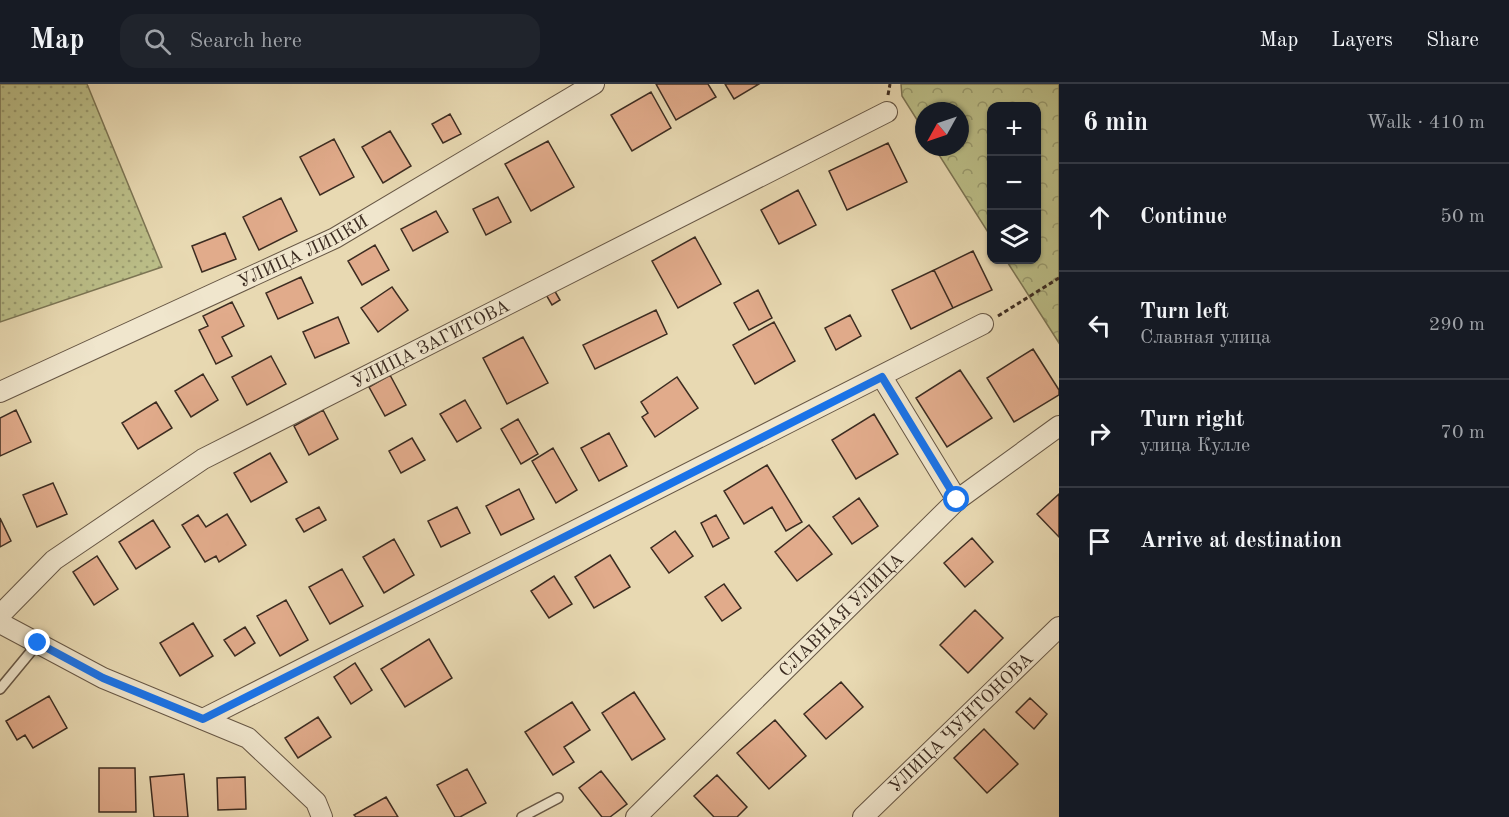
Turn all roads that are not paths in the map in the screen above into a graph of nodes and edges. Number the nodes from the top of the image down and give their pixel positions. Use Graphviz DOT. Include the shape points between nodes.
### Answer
graph roads {
  1 [pos="594,84"];
  2 [pos="886,112"];
  3 [pos="983,324"];
  4 [pos="882,377"];
  5 [pos="0,392"];
  6 [pos="1059,426"];
  7 [pos="957,500"];
  8 [pos="0,615"];
  9 [pos="0,622"];
  10 [pos="1059,627"];
  11 [pos="38,643"];
  12 [pos="0,689"];
  13 [pos="203,719"];
  14 [pos="558,798"];
  15 [pos="322,817"];
  16 [pos="522,817"];
  17 [pos="636,817"];
  18 [pos="863,817"];
  1 -- 5 [label="street, УЛИЦА ЛИПКИ" via="335,238"];
  2 -- 8 [label="street, УЛИЦА ЗАГИТОВА" via="203,459 54,560"];
  3 -- 4 [label="street"];
  4 -- 7 [label="street"];
  4 -- 13 [label="street"];
  6 -- 7 [label="street, СЛАВНАЯ УЛИЦА"];
  7 -- 17 [label="street, СЛАВНАЯ УЛИЦА"];
  9 -- 11 [label="street"];
  10 -- 18 [label="street, УЛИЦА ЧУНТОНОВА"];
  11 -- 12 [label="lane"];
  11 -- 13 [label="street" via="103,678"];
  13 -- 15 [label="street" via="248,738 316,802"];
  14 -- 16 [label="lane"];
}
